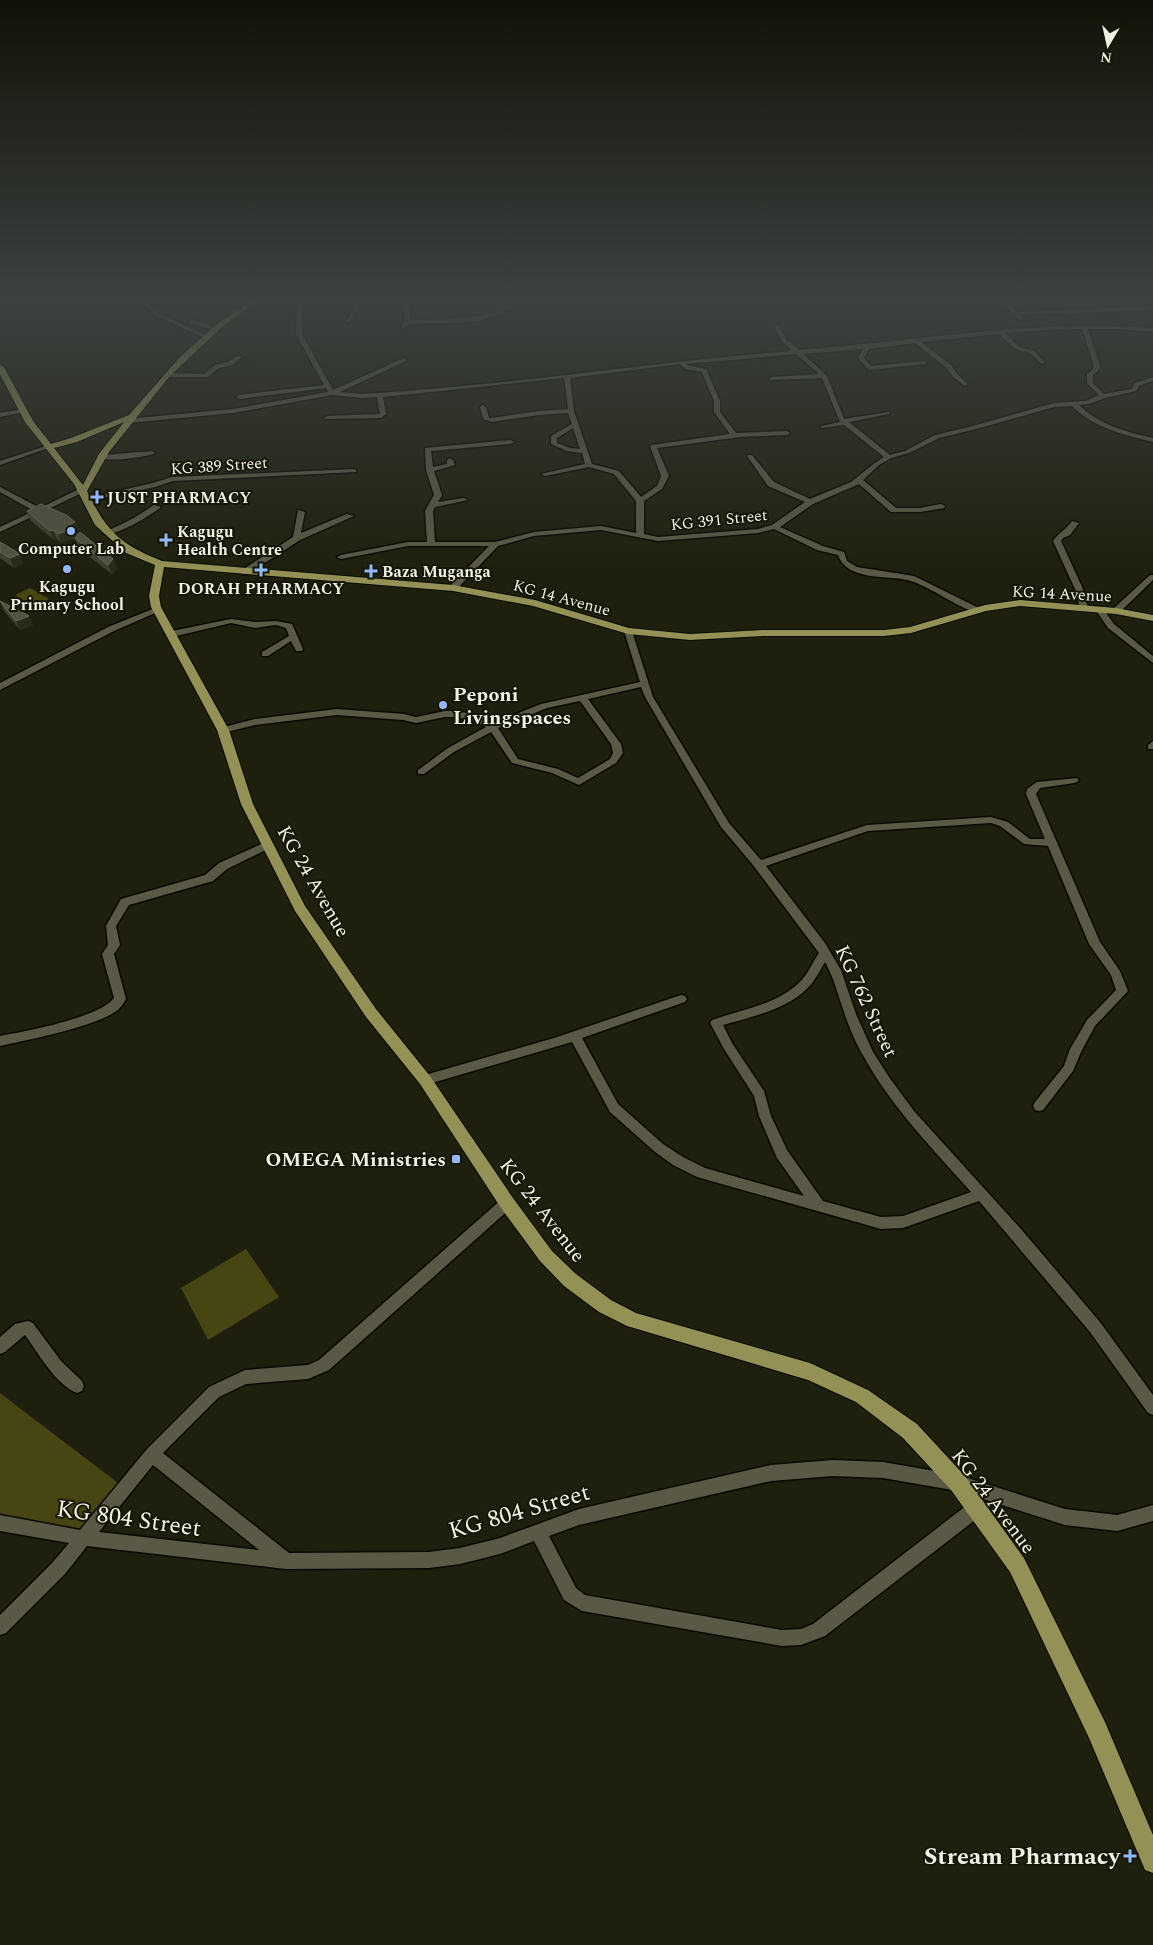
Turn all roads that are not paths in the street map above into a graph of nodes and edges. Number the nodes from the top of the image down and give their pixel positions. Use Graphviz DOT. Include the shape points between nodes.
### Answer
graph roads {
  1 [pos="12,391"];
  2 [pos="154,391"];
  3 [pos="308,391"];
  4 [pos="323,391"];
  5 [pos="339,391"];
  6 [pos="422,391"];
  7 [pos="569,391"];
  8 [pos="713,391"];
  9 [pos="829,391"];
  10 [pos="1098,391"];
  11 [pos="1132,391"];
  12 [pos="380,395"];
  13 [pos="239,396"];
  14 [pos="1103,396"];
  15 [pos="1074,404"];
  16 [pos="483,407"];
  17 [pos="23,411"];
  18 [pos="571,411"];
  19 [pos="887,413"];
  20 [pos="0,415"];
  21 [pos="131,418"];
  22 [pos="327,418"];
  23 [pos="844,422"];
  24 [pos="576,424"];
  25 [pos="823,427"];
  26 [pos="787,433"];
  27 [pos="734,435"];
  28 [pos="1153,440"];
  29 [pos="511,442"];
  30 [pos="48,447"];
  31 [pos="584,451"];
  32 [pos="152,453"];
  33 [pos="750,456"];
  34 [pos="102,457"];
  35 [pos="889,457"];
  36 [pos="450,460"];
  37 [pos="0,463"];
  38 [pos="589,465"];
  39 [pos="430,470"];
  40 [pos="354,471"];
  41 [pos="545,474"];
  42 [pos="859,480"];
  43 [pos="0,489"];
  44 [pos="84,495"];
  45 [pos="464,500"];
  46 [pos="640,500"];
  47 [pos="810,502"];
  48 [pos="433,505"];
  49 [pos="157,506"];
  50 [pos="941,506"];
  51 [pos="40,511"];
  52 [pos="301,512"];
  53 [pos="350,516"];
  54 [pos="1075,523"];
  55 [pos="775,528"];
  56 [pos="0,530"];
  57 [pos="107,533"];
  58 [pos="640,535"];
  59 [pos="296,538"];
  60 [pos="431,543"];
  61 [pos="495,544"];
  62 [pos="341,557"];
  63 [pos="160,564"];
  64 [pos="245,572"];
  65 [pos="1153,578"];
  66 [pos="453,588"];
  67 [pos="1084,608"];
  68 [pos="158,610"];
  69 [pos="1099,610"];
  70 [pos="978,611"];
  71 [pos="1116,611"];
  72 [pos="1153,618"];
  73 [pos="628,631"];
  74 [pos="172,634"];
  75 [pos="294,636"];
  76 [pos="299,649"];
  77 [pos="265,654"];
  78 [pos="1153,660"];
  79 [pos="643,684"];
  80 [pos="0,687"];
  81 [pos="582,696"];
  82 [pos="493,727"];
  83 [pos="223,730"];
  84 [pos="421,772"];
  85 [pos="1074,780"];
  86 [pos="1052,843"];
  87 [pos="268,845"];
  88 [pos="759,865"];
  89 [pos="825,953"];
  90 [pos="681,999"];
  91 [pos="575,1036"];
  92 [pos="0,1041"];
  93 [pos="425,1080"];
  94 [pos="1039,1106"];
  95 [pos="981,1194"];
  96 [pos="507,1203"];
  97 [pos="820,1207"];
  98 [pos="0,1347"];
  99 [pos="77,1386"];
  100 [pos="1153,1408"];
  101 [pos="152,1454"];
  102 [pos="958,1483"];
  103 [pos="977,1508"];
  104 [pos="1153,1513"];
  105 [pos="0,1523"];
  106 [pos="538,1532"];
  107 [pos="83,1538"];
  108 [pos="286,1561"];
  109 [pos="0,1627"];
  110 [pos="1153,1862"];
  1 -- 17 [label="main road, KG 14 Avenue"];
  2 -- 21 [label="main road"];
  3 -- 13 [label="street"];
  4 -- 21 [label="street" via="233,411"];
  5 -- 12 [label="street" via="362,396"];
  6 -- 12 [label="street"];
  7 -- 18 [label="street"];
  8 -- 27 [label="street" via="717,412"];
  9 -- 23 [label="street" via="836,412"];
  10 -- 14 [label="street"];
  11 -- 14 [label="street, KG 391 Street"];
  12 -- 22 [label="street" via="381,416"];
  14 -- 15 [label="street, KG 391 Street"];
  15 -- 28 [label="street" via="1087,416 1115,429"];
  15 -- 35 [label="street, KG 391 Street" via="1054,404 937,436 907,452"];
  16 -- 18 [label="street" via="486,419 492,420"];
  17 -- 20 [label="street"];
  17 -- 30 [label="main road, KG 14 Avenue"];
  18 -- 24 [label="street"];
  19 -- 23 [label="street"];
  21 -- 30 [label="main road"];
  21 -- 34 [label="main road"];
  23 -- 25 [label="street"];
  23 -- 35 [label="street"];
  24 -- 31 [label="street"];
  24 -- 31 [label="street" via="555,434 554,444"];
  26 -- 27 [label="street"];
  27 -- 46 [label="street" via="653,446 666,476 654,493"];
  29 -- 39 [label="street" via="427,449"];
  30 -- 37 [label="street"];
  30 -- 44 [label="main road, KG 14 Avenue"];
  31 -- 38 [label="street"];
  32 -- 34 [label="street"];
  33 -- 47 [label="street" via="772,484"];
  34 -- 44 [label="main road"];
  35 -- 42 [label="street, KG 391 Street"];
  36 -- 39 [label="street" via="448,467"];
  38 -- 41 [label="street"];
  38 -- 46 [label="street" via="610,469 620,475"];
  39 -- 48 [label="street" via="438,495"];
  40 -- 44 [label="street, KG 389 Street" via="172,479 156,485"];
  42 -- 47 [label="street, KG 391 Street"];
  42 -- 50 [label="street" via="894,510"];
  43 -- 51 [label="street"];
  44 -- 51 [label="street, KG 389 Street"];
  44 -- 57 [label="main road, KG 14 Avenue" via="98,523"];
  45 -- 48 [label="street"];
  46 -- 58 [label="street"];
  47 -- 55 [label="street, KG 391 Street"];
  48 -- 60 [label="street" via="429,511"];
  49 -- 57 [label="street" via="137,520"];
  51 -- 56 [label="street, KG 389 Street"];
  52 -- 59 [label="street"];
  53 -- 59 [label="street"];
  54 -- 67 [label="street" via="1057,541"];
  55 -- 58 [label="street, KG 391 Street" via="658,539"];
  55 -- 70 [label="street" via="841,554 844,562 854,569 911,578"];
  57 -- 63 [label="main road, KG 14 Avenue" via="129,551"];
  58 -- 61 [label="street, KG 391 Street" via="601,528 545,532"];
  59 -- 64 [label="street"];
  60 -- 61 [label="street, KG 391 Street"];
  60 -- 62 [label="street, KG 391 Street" via="408,544"];
  61 -- 66 [label="street"];
  63 -- 64 [label="main road, KG 14 Avenue"];
  63 -- 68 [label="main road, KG 24 Avenue" via="154,596"];
  64 -- 66 [label="main road, KG 14 Avenue"];
  65 -- 71 [label="street" via="1147,580"];
  66 -- 73 [label="main road, KG 14 Avenue" via="543,605"];
  67 -- 69 [label="main road, KG 14 Avenue"];
  67 -- 70 [label="main road, KG 14 Avenue" via="1020,603"];
  68 -- 74 [label="main road, KG 24 Avenue"];
  68 -- 80 [label="street" via="111,629"];
  69 -- 71 [label="main road, KG 14 Avenue"];
  69 -- 78 [label="street" via="1111,626"];
  70 -- 73 [label="main road, KG 14 Avenue" via="911,630 884,633 763,632 690,637"];
  71 -- 72 [label="main road, KG 14 Avenue"];
  73 -- 79 [label="street, KG 762 Street"];
  74 -- 75 [label="street" via="231,620 255,625 283,623 289,626"];
  74 -- 83 [label="main road, KG 24 Avenue"];
  75 -- 76 [label="street"];
  75 -- 77 [label="street"];
  79 -- 81 [label="street"];
  79 -- 88 [label="street, KG 762 Street" via="725,825"];
  81 -- 82 [label="street" via="544,706"];
  81 -- 82 [label="street" via="616,744 618,753 613,761 582,781 515,761"];
  82 -- 83 [label="street" via="476,719 450,714 412,720 338,712 255,722"];
  82 -- 84 [label="street"];
  83 -- 87 [label="main road, KG 24 Avenue" via="247,804"];
  85 -- 86 [label="street" via="1037,785 1032,789 1031,794"];
  86 -- 88 [label="street" via="1028,842 1004,824 991,820 877,827"];
  86 -- 94 [label="street" via="1095,944 1116,974 1122,991 1091,1023 1069,1068"];
  87 -- 92 [label="street" via="223,866 209,878 125,902 111,926 114,945 108,954 120,999 114,1009 72,1024"];
  87 -- 93 [label="main road, KG 24 Avenue" via="305,916 371,1013"];
  88 -- 89 [label="street, KG 762 Street"];
  89 -- 95 [label="street, KG 762 Street" via="837,973 853,1022 877,1068 910,1115"];
  89 -- 97 [label="street" via="808,979 788,996 775,1004 716,1022 760,1094 765,1116 782,1154"];
  90 -- 91 [label="street"];
  91 -- 93 [label="street"];
  91 -- 97 [label="street" via="614,1108 659,1148 702,1173"];
  93 -- 96 [label="main road, KG 24 Avenue"];
  95 -- 97 [label="street" via="892,1224"];
  95 -- 100 [label="street, KG 762 Street" via="1095,1327"];
  96 -- 101 [label="street" via="333,1358 308,1372 245,1377 227,1384 214,1392"];
  96 -- 102 [label="main road, KG 24 Avenue" via="546,1256 570,1280 605,1306 633,1320 810,1372 862,1396 910,1431"];
  98 -- 99 [label="street" via="20,1329 28,1328 56,1366"];
  101 -- 107 [label="street"];
  101 -- 108 [label="street"];
  102 -- 103 [label="main road, KG 24 Avenue"];
  102 -- 104 [label="street, KG 804 Street" via="1065,1517 1117,1523"];
  102 -- 106 [label="street, KG 804 Street" via="883,1470 801,1469 770,1473 579,1517"];
  103 -- 106 [label="street" via="819,1630 797,1638 582,1604 570,1594"];
  103 -- 110 [label="main road, KG 24 Avenue" via="1017,1565 1062,1654"];
  105 -- 107 [label="street, KG 804 Street"];
  106 -- 108 [label="street, KG 804 Street" via="500,1546 429,1560"];
  107 -- 108 [label="street, KG 804 Street"];
  107 -- 109 [label="street"];
}
